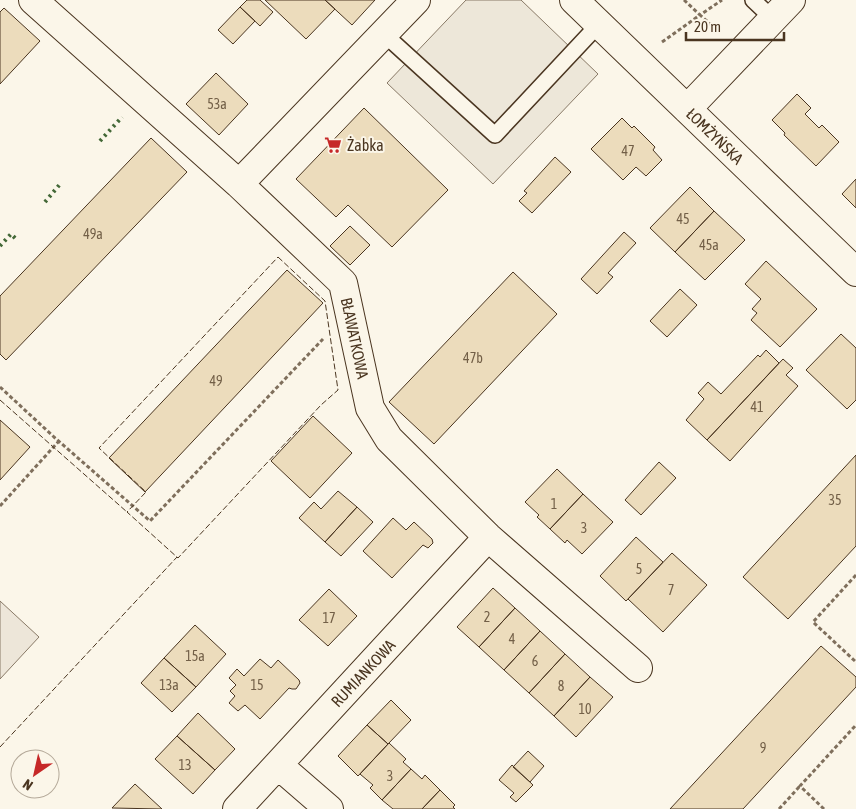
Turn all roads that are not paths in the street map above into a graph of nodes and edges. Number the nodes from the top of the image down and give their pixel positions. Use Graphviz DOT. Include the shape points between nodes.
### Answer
graph roads {
  1 [pos="33,0"];
  2 [pos="416,0"];
  3 [pos="574,0"];
  4 [pos="753,0"];
  5 [pos="782,10"];
  6 [pos="600,24"];
  7 [pos="384,34"];
  8 [pos="687,109"];
  9 [pos="239,184"];
  10 [pos="856,272"];
  11 [pos="488,537"];
  12 [pos="638,668"];
  13 [pos="278,766"];
  14 [pos="237,809"];
  15 [pos="328,809"];
  1 -- 9 [label="street, BŁAWATKOWA"];
  2 -- 7 [label="street"];
  3 -- 6 [label="street, ŁOMŻYŃSKA"];
  4 -- 5 [label="lane"];
  5 -- 8 [label="street"];
  6 -- 7 [label="lane" via="495,135"];
  6 -- 8 [label="street, ŁOMŻYŃSKA"];
  7 -- 9 [label="street"];
  8 -- 10 [label="street, ŁOMŻYŃSKA"];
  9 -- 11 [label="street, BŁAWATKOWA" via="343,283 370,408 389,439"];
  11 -- 12 [label="street, BŁAWATKOWA"];
  11 -- 13 [label="street, RUMIANKOWA"];
  13 -- 14 [label="street, RUMIANKOWA"];
  13 -- 15 [label="street"];
}
